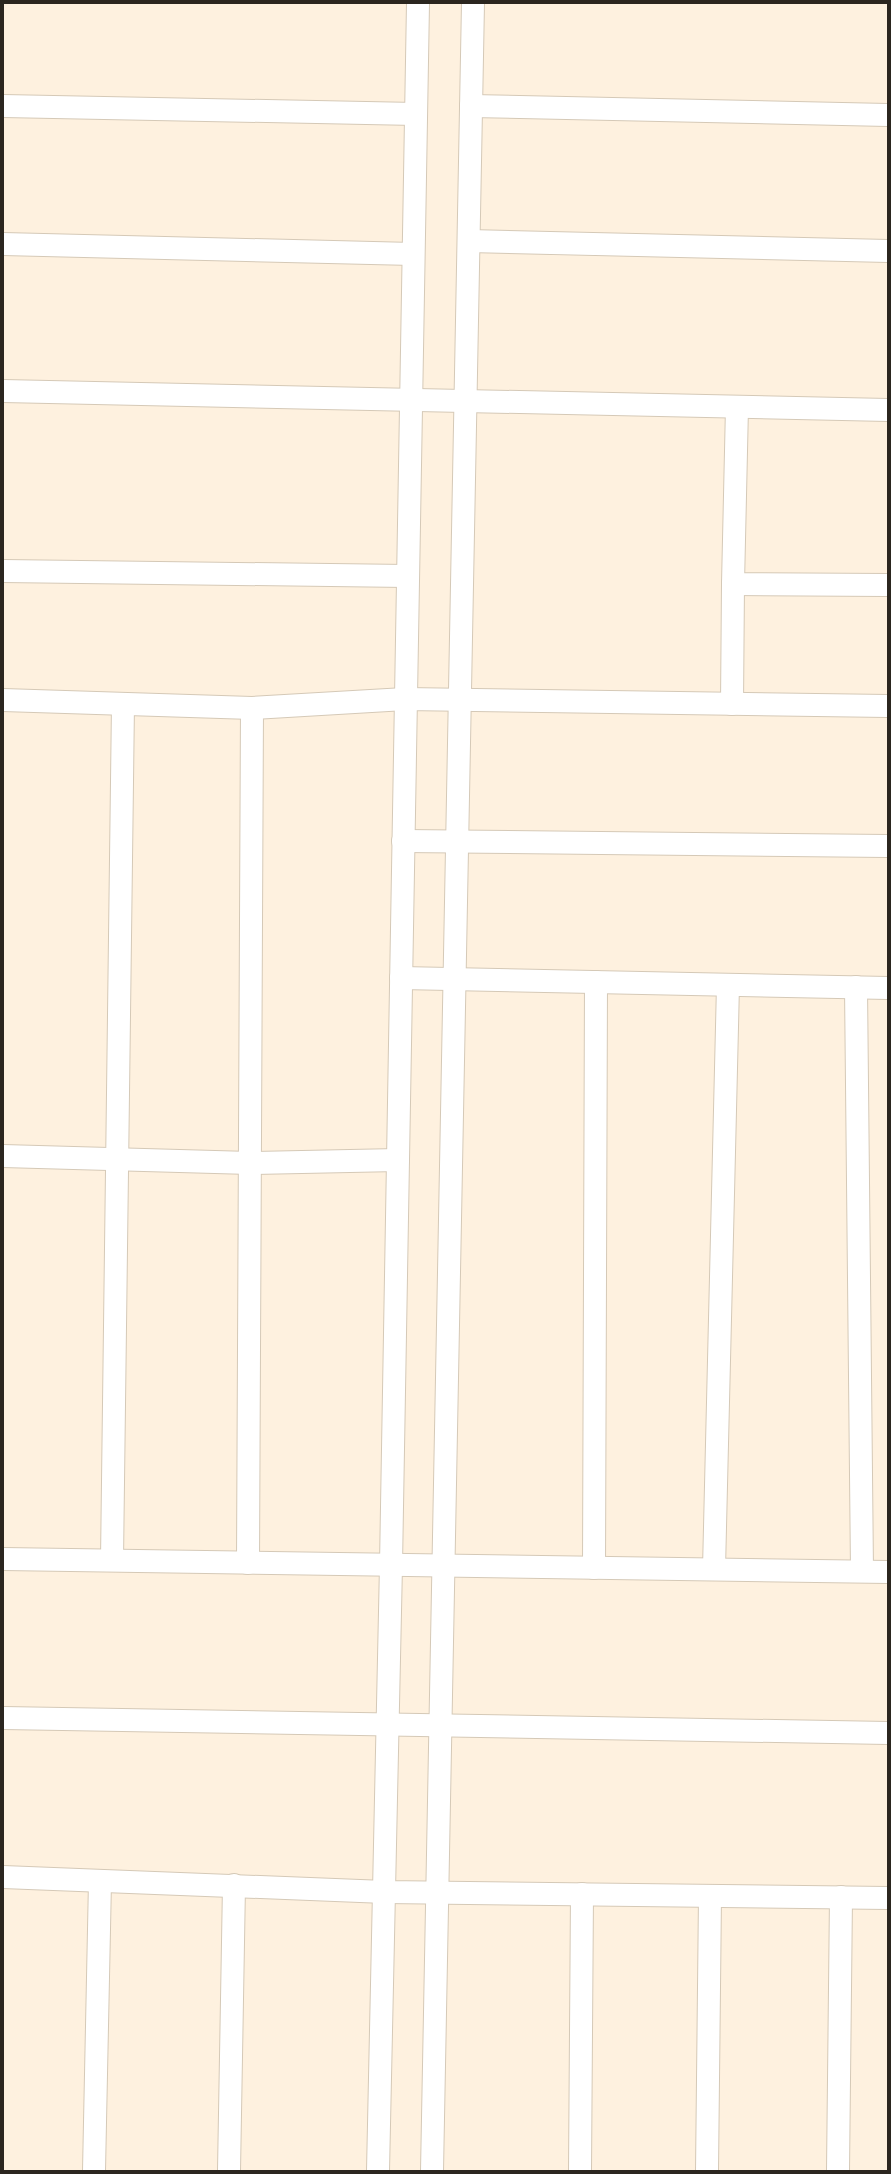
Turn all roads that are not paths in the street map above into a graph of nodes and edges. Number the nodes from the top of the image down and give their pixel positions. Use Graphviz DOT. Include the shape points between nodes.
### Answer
graph roads {
  1 [pos="418,3"];
  2 [pos="473,3"];
  3 [pos="3,106"];
  4 [pos="471,106"];
  5 [pos="416,114"];
  6 [pos="888,115"];
  7 [pos="469,241"];
  8 [pos="3,244"];
  9 [pos="888,251"];
  10 [pos="413,254"];
  11 [pos="3,391"];
  12 [pos="410,400"];
  13 [pos="467,401"];
  14 [pos="737,407"];
  15 [pos="888,410"];
  16 [pos="3,571"];
  17 [pos="407,576"];
  18 [pos="733,584"];
  19 [pos="888,585"];
  20 [pos="405,699"];
  21 [pos="461,699"];
  22 [pos="3,700"];
  23 [pos="123,704"];
  24 [pos="732,704"];
  25 [pos="888,706"];
  26 [pos="252,708"];
  27 [pos="403,841"];
  28 [pos="458,841"];
  29 [pos="888,846"];
  30 [pos="401,978"];
  31 [pos="456,979"];
  32 [pos="596,982"];
  33 [pos="728,985"];
  34 [pos="856,987"];
  35 [pos="888,988"];
  36 [pos="3,1156"];
  37 [pos="117,1159"];
  38 [pos="398,1160"];
  39 [pos="250,1163"];
  40 [pos="3,1559"];
  41 [pos="112,1560"];
  42 [pos="248,1562"];
  43 [pos="391,1565"];
  44 [pos="444,1566"];
  45 [pos="594,1568"];
  46 [pos="714,1569"];
  47 [pos="862,1571"];
  48 [pos="888,1572"];
  49 [pos="3,1718"];
  50 [pos="388,1725"];
  51 [pos="441,1726"];
  52 [pos="888,1733"];
  53 [pos="3,1877"];
  54 [pos="100,1881"];
  55 [pos="234,1885"];
  56 [pos="385,1892"];
  57 [pos="438,1893"];
  58 [pos="582,1894"];
  59 [pos="710,1896"];
  60 [pos="841,1897"];
  61 [pos="888,1898"];
  62 [pos="94,2171"];
  63 [pos="229,2171"];
  64 [pos="378,2171"];
  65 [pos="432,2171"];
  66 [pos="580,2171"];
  67 [pos="708,2171"];
  68 [pos="838,2171"];
  1 -- 5 [label="street"];
  2 -- 4 [label="street"];
  3 -- 5 [label="street"];
  4 -- 6 [label="street"];
  4 -- 7 [label="street"];
  5 -- 10 [label="street"];
  7 -- 9 [label="street"];
  7 -- 13 [label="street"];
  8 -- 10 [label="street"];
  10 -- 12 [label="street"];
  11 -- 12 [label="street"];
  12 -- 13 [label="street"];
  12 -- 17 [label="street"];
  13 -- 14 [label="street"];
  13 -- 21 [label="street"];
  14 -- 15 [label="street"];
  14 -- 18 [label="street"];
  16 -- 17 [label="street"];
  17 -- 20 [label="street"];
  18 -- 19 [label="street"];
  18 -- 24 [label="street"];
  20 -- 21 [label="street"];
  20 -- 26 [label="street"];
  20 -- 27 [label="street"];
  21 -- 24 [label="street"];
  21 -- 28 [label="street"];
  22 -- 23 [label="street"];
  23 -- 26 [label="street"];
  23 -- 37 [label="street"];
  24 -- 25 [label="street"];
  26 -- 39 [label="street"];
  27 -- 28 [label="street"];
  27 -- 30 [label="street"];
  28 -- 29 [label="street"];
  28 -- 31 [label="street"];
  30 -- 31 [label="street"];
  30 -- 38 [label="street"];
  31 -- 32 [label="street"];
  31 -- 44 [label="street"];
  32 -- 33 [label="street"];
  32 -- 45 [label="street"];
  33 -- 34 [label="street"];
  33 -- 46 [label="street"];
  34 -- 35 [label="street"];
  34 -- 47 [label="street"];
  36 -- 37 [label="street"];
  37 -- 39 [label="street"];
  37 -- 41 [label="street"];
  38 -- 39 [label="street"];
  38 -- 43 [label="street"];
  39 -- 42 [label="street"];
  40 -- 41 [label="street"];
  41 -- 42 [label="street"];
  42 -- 43 [label="street"];
  43 -- 44 [label="street"];
  43 -- 50 [label="street"];
  44 -- 45 [label="street"];
  44 -- 51 [label="street"];
  45 -- 46 [label="street"];
  46 -- 47 [label="street"];
  47 -- 48 [label="street"];
  49 -- 50 [label="street"];
  50 -- 51 [label="street"];
  50 -- 56 [label="street"];
  51 -- 52 [label="street"];
  51 -- 57 [label="street"];
  53 -- 54 [label="street"];
  54 -- 55 [label="street"];
  54 -- 62 [label="street"];
  55 -- 56 [label="street"];
  55 -- 63 [label="street"];
  56 -- 57 [label="street"];
  56 -- 64 [label="street"];
  57 -- 58 [label="street"];
  57 -- 65 [label="street"];
  58 -- 59 [label="street"];
  58 -- 66 [label="street"];
  59 -- 60 [label="street"];
  59 -- 67 [label="street"];
  60 -- 61 [label="street"];
  60 -- 68 [label="street"];
}
